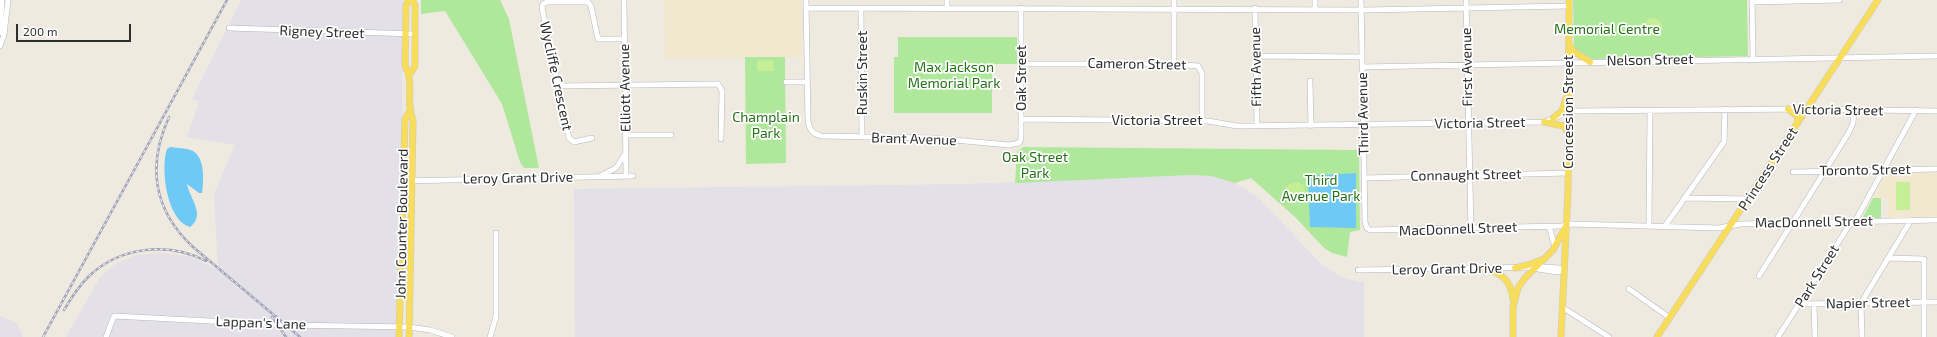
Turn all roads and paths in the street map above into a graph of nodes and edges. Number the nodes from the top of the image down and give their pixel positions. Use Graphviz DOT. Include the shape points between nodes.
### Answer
graph roads {
  1 [pos="2,0"];
  2 [pos="8,0"];
  3 [pos="411,0"];
  4 [pos="624,0"];
  5 [pos="806,0"];
  6 [pos="947,0"];
  7 [pos="1174,0"];
  8 [pos="1315,0"];
  9 [pos="1361,0"];
  10 [pos="1466,0"];
  11 [pos="1840,0"];
  12 [pos="1878,0"];
  13 [pos="1752,1"];
  14 [pos="1569,3"];
  15 [pos="806,8"];
  16 [pos="862,8"];
  17 [pos="946,8"];
  18 [pos="1021,8"];
  19 [pos="1174,8"];
  20 [pos="1255,8"];
  21 [pos="1466,8"];
  22 [pos="1315,9"];
  23 [pos="1361,9"];
  24 [pos="229,28"];
  25 [pos="0,33"];
  26 [pos="415,34"];
  27 [pos="406,35"];
  28 [pos="624,39"];
  29 [pos="1568,42"];
  30 [pos="0,43"];
  31 [pos="1256,56"];
  32 [pos="1937,56"];
  33 [pos="1362,57"];
  34 [pos="1753,58"];
  35 [pos="1841,58"];
  36 [pos="1568,62"];
  37 [pos="1590,62"];
  38 [pos="1021,64"];
  39 [pos="1174,64"];
  40 [pos="1468,64"];
  41 [pos="1362,67"];
  42 [pos="410,74"];
  43 [pos="786,82"];
  44 [pos="807,82"];
  45 [pos="1310,82"];
  46 [pos="625,84"];
  47 [pos="558,86"];
  48 [pos="1568,91"];
  49 [pos="1725,109"];
  50 [pos="1788,109"];
  51 [pos="1807,109"];
  52 [pos="1650,110"];
  53 [pos="1854,110"];
  54 [pos="1916,110"];
  55 [pos="1937,111"];
  56 [pos="410,112"];
  57 [pos="1568,113"];
  58 [pos="1553,118"];
  59 [pos="1021,120"];
  60 [pos="1202,120"];
  61 [pos="1544,122"];
  62 [pos="1468,123"];
  63 [pos="1798,123"];
  64 [pos="1257,125"];
  65 [pos="1363,125"];
  66 [pos="1311,126"];
  67 [pos="1568,133"];
  68 [pos="626,135"];
  69 [pos="671,135"];
  70 [pos="862,137"];
  71 [pos="592,138"];
  72 [pos="721,139"];
  73 [pos="1016,145"];
  74 [pos="626,153"];
  75 [pos="1937,169"];
  76 [pos="1884,170"];
  77 [pos="1826,171"];
  78 [pos="1793,172"];
  79 [pos="1568,173"];
  80 [pos="1470,175"];
  81 [pos="596,176"];
  82 [pos="626,176"];
  83 [pos="633,176"];
  84 [pos="1364,178"];
  85 [pos="412,180"];
  86 [pos="403,181"];
  87 [pos="1684,198"];
  88 [pos="1748,199"];
  89 [pos="1911,220"];
  90 [pos="1937,220"];
  91 [pos="1854,221"];
  92 [pos="1793,223"];
  93 [pos="1566,225"];
  94 [pos="1649,225"];
  95 [pos="1549,226"];
  96 [pos="1665,226"];
  97 [pos="1730,226"];
  98 [pos="1367,228"];
  99 [pos="1470,229"];
  100 [pos="496,232"];
  101 [pos="1555,247"];
  102 [pos="1549,255"];
  103 [pos="1888,258"];
  104 [pos="1515,268"];
  105 [pos="1535,268"];
  106 [pos="1482,269"];
  107 [pos="1358,270"];
  108 [pos="1564,270"];
  109 [pos="1759,276"];
  110 [pos="1628,289"];
  111 [pos="1924,302"];
  112 [pos="1937,302"];
  113 [pos="1861,303"];
  114 [pos="1800,304"];
  115 [pos="1814,304"];
  116 [pos="1513,307"];
  117 [pos="1562,307"];
  118 [pos="1670,318"];
  119 [pos="399,327"];
  120 [pos="409,327"];
  121 [pos="106,337"];
  122 [pos="400,337"];
  123 [pos="409,337"];
  124 [pos="452,337"];
  125 [pos="490,337"];
  126 [pos="1513,337"];
  127 [pos="1561,337"];
  128 [pos="1609,337"];
  129 [pos="1657,337"];
  130 [pos="1778,337"];
  131 [pos="1815,337"];
  132 [pos="1862,337"];
  133 [pos="1924,337"];
  1 -- 25 [label="street"];
  2 -- 30 [label="street" via="4,35"];
  3 -- 26 [label="main road, John Counter Boulevard" via="415,5"];
  3 -- 27 [label="main road, John Counter Boulevard" via="406,5"];
  4 -- 28 [label="street, Elliott Avenue"];
  5 -- 15 [label="street"];
  6 -- 17 [label="street"];
  7 -- 19 [label="street"];
  8 -- 22 [label="street"];
  9 -- 23 [label="street, Third Avenue"];
  10 -- 21 [label="street, First Avenue"];
  11 -- 13 [label="street"];
  12 -- 35 [label="main road, Princess Street"];
  13 -- 34 [label="street"];
  14 -- 21 [label="street"];
  14 -- 29 [label="main road, Concession Street"];
  15 -- 16 [label="street"];
  15 -- 44 [label="street"];
  16 -- 17 [label="street"];
  16 -- 70 [label="street, Ruskin Street"];
  17 -- 18 [label="street"];
  18 -- 19 [label="street"];
  18 -- 38 [label="street, Oak Street"];
  19 -- 20 [label="street"];
  19 -- 39 [label="street"];
  20 -- 22 [label="street"];
  20 -- 31 [label="street, Fifth Avenue"];
  21 -- 23 [label="street"];
  21 -- 40 [label="street, First Avenue"];
  22 -- 23 [label="street"];
  23 -- 33 [label="street, Third Avenue"];
  24 -- 27 [label="street, Rigney Street"];
  26 -- 27 [label="street, Rigney Street"];
  26 -- 42 [label="main road, John Counter Boulevard" via="415,66"];
  27 -- 42 [label="main road, John Counter Boulevard" via="405,66"];
  28 -- 46 [label="street, Elliott Avenue"];
  28 -- 47 [label="street, Wycliffe Crescent" via="598,39 588,2 543,4"];
  29 -- 36 [label="main road, Concession Street"];
  29 -- 37 [label="main road" via="1572,51"];
  31 -- 33 [label="street"];
  31 -- 64 [label="street, Fifth Avenue"];
  32 -- 35 [label="street, Nelson Street"];
  33 -- 41 [label="street, Third Avenue"];
  34 -- 35 [label="street, Nelson Street"];
  34 -- 37 [label="street, Nelson Street"];
  35 -- 51 [label="main road, Princess Street"];
  36 -- 37 [label="street, Nelson Street"];
  36 -- 40 [label="street, Nelson Street"];
  36 -- 48 [label="main road, Concession Street"];
  38 -- 39 [label="street, Cameron Street"];
  38 -- 59 [label="street, Oak Street"];
  39 -- 60 [label="street, Cameron Street" via="1198,66 1202,72"];
  40 -- 41 [label="street, Nelson Street"];
  40 -- 62 [label="street, First Avenue"];
  41 -- 65 [label="street, Third Avenue"];
  42 -- 56 [label="main road, John Counter Boulevard"];
  43 -- 44 [label="street"];
  44 -- 70 [label="street, Brant Avenue" via="808,121 813,133 821,136"];
  45 -- 66 [label="street"];
  46 -- 47 [label="street"];
  46 -- 68 [label="street, Elliott Avenue"];
  46 -- 72 [label="street" via="718,84 722,92"];
  47 -- 71 [label="street, Wycliffe Crescent" via="569,138 574,142"];
  48 -- 57 [label="main road, Concession Street"];
  48 -- 58 [label="main road" via="1562,110"];
  49 -- 50 [label="street, Victoria Street"];
  49 -- 52 [label="street, Victoria Street"];
  49 -- 87 [label="street" via="1724,142"];
  50 -- 51 [label="street, Victoria Street"];
  50 -- 63 [label="main road" via="1797,116"];
  51 -- 53 [label="street, Victoria Street"];
  51 -- 63 [label="main road, Princess Street"];
  52 -- 57 [label="street, Victoria Street"];
  52 -- 94 [label="street"];
  53 -- 54 [label="street, Victoria Street"];
  53 -- 77 [label="street" via="1853,123 1848,134"];
  54 -- 55 [label="street, Victoria Street"];
  54 -- 76 [label="street, Park Street"];
  56 -- 85 [label="main road, John Counter Boulevard" via="413,120"];
  56 -- 86 [label="main road, John Counter Boulevard" via="405,119"];
  57 -- 58 [label="street, Victoria Street"];
  57 -- 67 [label="main road, Concession Street"];
  58 -- 61 [label="street, Victoria Street"];
  59 -- 60 [label="street, Victoria Street"];
  59 -- 73 [label="street, Oak Street" via="1021,139"];
  60 -- 64 [label="street, Victoria Street" via="1237,126"];
  61 -- 62 [label="street, Victoria Street"];
  61 -- 67 [label="main road" via="1564,126"];
  62 -- 65 [label="street, Victoria Street"];
  62 -- 80 [label="street, First Avenue"];
  63 -- 88 [label="main road, Princess Street"];
  64 -- 66 [label="street, Victoria Street"];
  65 -- 66 [label="street, Victoria Street"];
  65 -- 84 [label="street, Third Avenue"];
  67 -- 79 [label="main road, Concession Street"];
  68 -- 69 [label="street"];
  68 -- 74 [label="street, Elliott Avenue"];
  70 -- 73 [label="street, Brant Avenue" via="927,138"];
  74 -- 81 [label="street" via="613,170"];
  74 -- 82 [label="street, Elliott Avenue"];
  75 -- 76 [label="street, Toronto Street"];
  76 -- 77 [label="street, Toronto Street"];
  76 -- 91 [label="street, Park Street"];
  77 -- 78 [label="street, Toronto Street"];
  77 -- 92 [label="street"];
  79 -- 80 [label="street, Connaught Street"];
  79 -- 93 [label="main road, Concession Street"];
  80 -- 84 [label="street, Connaught Street"];
  80 -- 99 [label="street, First Avenue"];
  81 -- 82 [label="street, Leroy Grant Drive"];
  81 -- 85 [label="street, Leroy Grant Drive"];
  82 -- 83 [label="street, Leroy Grant Drive"];
  84 -- 98 [label="street, Third Avenue"];
  85 -- 86 [label="street, Leroy Grant Drive"];
  85 -- 120 [label="main road, John Counter Boulevard"];
  86 -- 119 [label="main road, John Counter Boulevard"];
  87 -- 88 [label="street"];
  87 -- 96 [label="street"];
  88 -- 97 [label="main road, Princess Street"];
  89 -- 90 [label="street, MacDonnell Street"];
  89 -- 91 [label="street, MacDonnell Street"];
  89 -- 103 [label="street"];
  91 -- 92 [label="street, MacDonnell Street"];
  91 -- 114 [label="street, Park Street"];
  92 -- 97 [label="street, MacDonnell Street"];
  92 -- 109 [label="street"];
  93 -- 94 [label="street, MacDonnell Street"];
  93 -- 95 [label="street, MacDonnell Street"];
  93 -- 101 [label="main road, Concession Street"];
  93 -- 108 [label="main road, Concession Street"];
  94 -- 96 [label="street, MacDonnell Street"];
  95 -- 99 [label="street, MacDonnell Street"];
  95 -- 101 [label="street"];
  96 -- 97 [label="street, MacDonnell Street"];
  97 -- 118 [label="main road, Princess Street"];
  98 -- 99 [label="street, MacDonnell Street" via="1374,231"];
  100 -- 125 [label="street" via="496,317"];
  101 -- 102 [label="main road, Concession Street"];
  102 -- 104 [label="main road"];
  102 -- 105 [label="main road, Concession Street"];
  103 -- 111 [label="street" via="1924,259"];
  103 -- 113 [label="street"];
  104 -- 105 [label="street, Leroy Grant Drive"];
  104 -- 106 [label="street, Leroy Grant Drive"];
  105 -- 108 [label="street, Leroy Grant Drive" via="1558,272"];
  105 -- 116 [label="main road, Concession Street" via="1518,288"];
  106 -- 107 [label="street, Leroy Grant Drive"];
  106 -- 116 [label="main road" via="1498,273 1507,280 1511,288"];
  108 -- 117 [label="main road, Concession Street"];
  110 -- 118 [label="street"];
  111 -- 112 [label="street, Napier Street"];
  111 -- 113 [label="street, Napier Street"];
  111 -- 133 [label="street"];
  113 -- 115 [label="street, Napier Street"];
  113 -- 132 [label="street"];
  114 -- 115 [label="street, Napier Street"];
  114 -- 130 [label="street, Park Street"];
  115 -- 131 [label="street"];
  116 -- 126 [label="main road, Concession Street"];
  117 -- 127 [label="main road, Concession Street"];
  117 -- 128 [label="street"];
  118 -- 129 [label="main road, Princess Street"];
  119 -- 120 [label="street, Lappan's Lane"];
  119 -- 121 [label="street, Lappan's Lane" via="286,325 114,316"];
  119 -- 122 [label="main road, John Counter Boulevard"];
  120 -- 123 [label="main road, John Counter Boulevard"];
  120 -- 124 [label="street, Lappan's Lane"];
}
